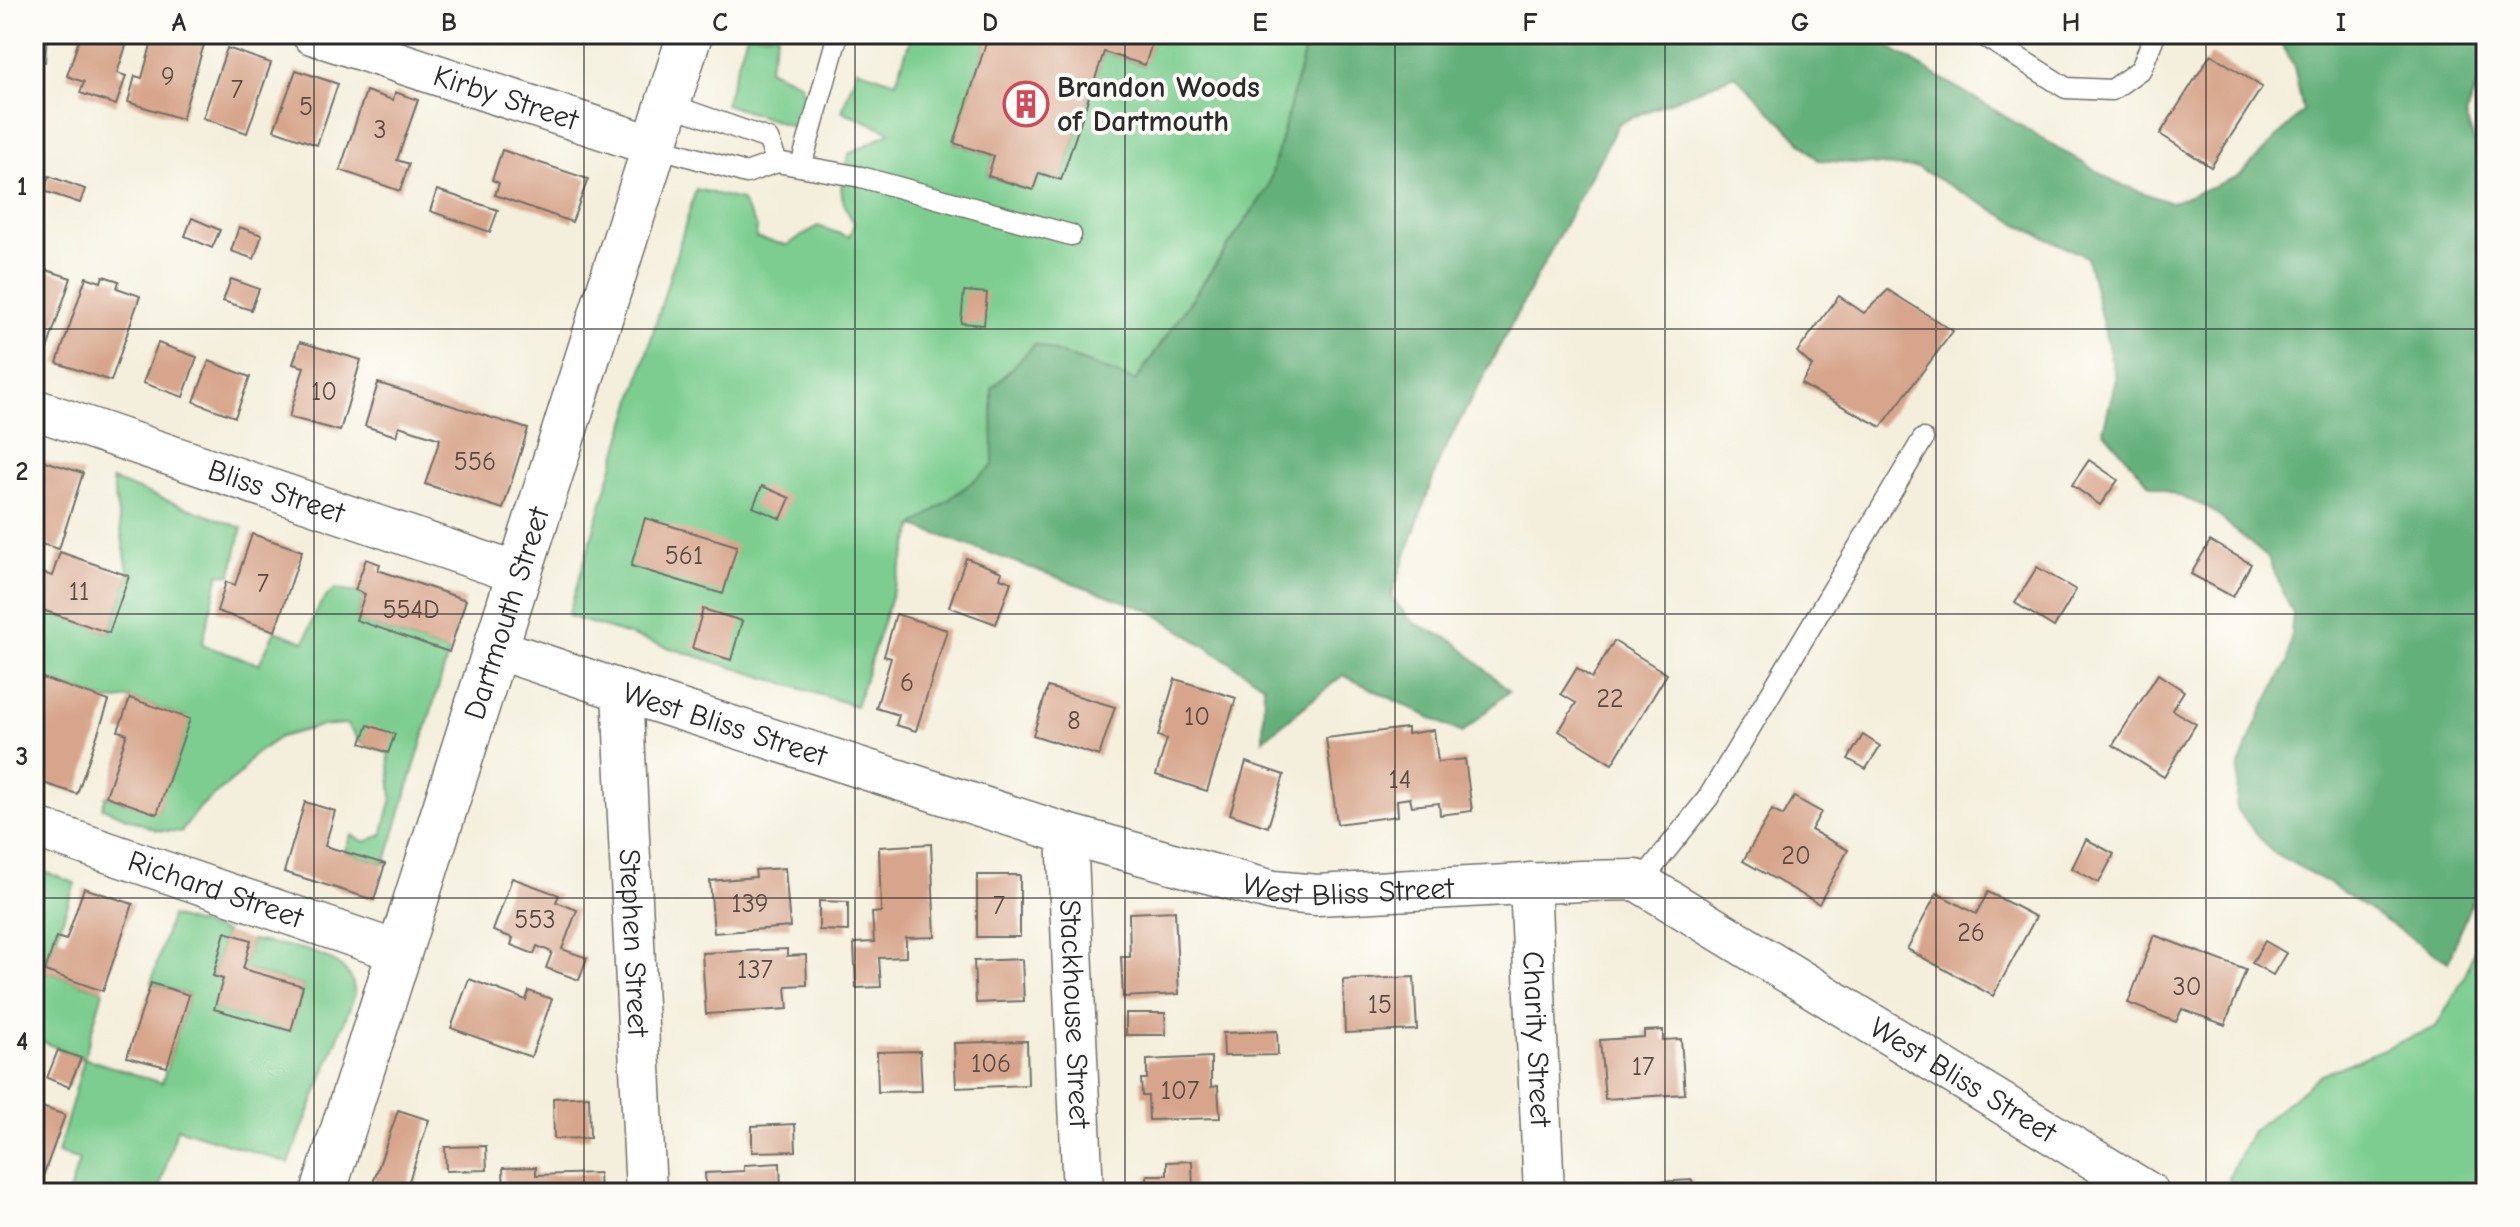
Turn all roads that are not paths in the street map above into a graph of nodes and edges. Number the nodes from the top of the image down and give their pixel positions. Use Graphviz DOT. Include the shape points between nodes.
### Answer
graph roads {
  1 [pos="312,34"];
  2 [pos="690,34"];
  3 [pos="838,34"];
  4 [pos="1981,34"];
  5 [pos="2155,34"];
  6 [pos="668,104"];
  7 [pos="654,146"];
  8 [pos="777,162"];
  9 [pos="801,166"];
  10 [pos="1071,235"];
  11 [pos="34,409"];
  12 [pos="1923,439"];
  13 [pos="520,574"];
  14 [pos="497,649"];
  15 [pos="622,691"];
  16 [pos="34,827"];
  17 [pos="1067,834"];
  18 [pos="1530,883"];
  19 [pos="1640,883"];
  20 [pos="399,952"];
  21 [pos="323,1193"];
  22 [pos="646,1193"];
  23 [pos="1083,1193"];
  24 [pos="1544,1193"];
  25 [pos="2149,1193"];
  1 -- 7 [label="street, Kirby Street"];
  2 -- 6 [label="main road, Dartmouth Street"];
  3 -- 9 [label="lane"];
  4 -- 5 [label="lane" via="2066,88 2112,90 2141,69"];
  6 -- 7 [label="main road, Dartmouth Street"];
  6 -- 8 [label="lane" via="768,139"];
  7 -- 8 [label="lane" via="746,173"];
  7 -- 13 [label="main road, Dartmouth Street"];
  8 -- 9 [label="lane"];
  9 -- 10 [label="lane" via="861,177"];
  11 -- 13 [label="street, Bliss Street"];
  12 -- 19 [label="lane" via="1708,798"];
  13 -- 14 [label="main road, Dartmouth Street"];
  14 -- 15 [label="street, West Bliss Street"];
  14 -- 20 [label="main road, Dartmouth Street"];
  15 -- 17 [label="street, West Bliss Street"];
  15 -- 22 [label="street, Stephen Street"];
  16 -- 20 [label="street, Richard Street"];
  17 -- 18 [label="street, West Bliss Street" via="1273,891 1317,895"];
  17 -- 23 [label="street, Stackhouse Street"];
  18 -- 19 [label="street, West Bliss Street"];
  18 -- 24 [label="street, Charity Street"];
  19 -- 25 [label="street, West Bliss Street"];
  20 -- 21 [label="main road, Dartmouth Street"];
}
